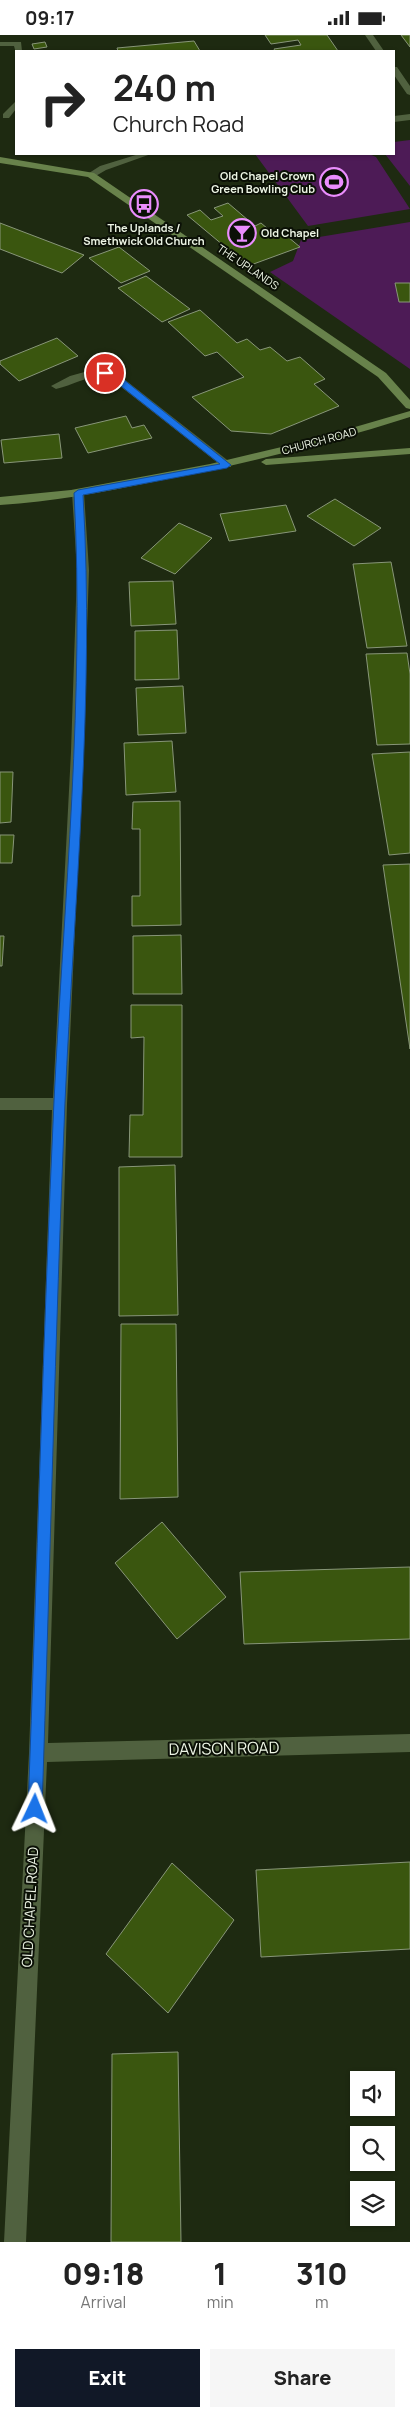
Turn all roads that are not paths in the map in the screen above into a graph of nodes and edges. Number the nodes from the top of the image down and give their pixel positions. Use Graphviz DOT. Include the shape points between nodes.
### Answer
graph roads {
  1 [pos="368,35"];
  2 [pos="0,44"];
  3 [pos="18,50"];
  4 [pos="379,50"];
  5 [pos="395,70"];
  6 [pos="410,92"];
  7 [pos="15,105"];
  8 [pos="6,116"];
  9 [pos="410,117"];
  10 [pos="395,119"];
  11 [pos="144,155"];
  12 [pos="0,160"];
  13 [pos="91,175"];
  14 [pos="56,386"];
  15 [pos="410,406"];
  16 [pos="410,414"];
  17 [pos="410,451"];
  18 [pos="227,465"];
  19 [pos="78,493"];
  20 [pos="0,501"];
  21 [pos="0,1104"];
  22 [pos="60,1104"];
  23 [pos="410,1743"];
  24 [pos="38,1753"];
  25 [pos="15,2242"];
  1 -- 4 [label="street"];
  2 -- 3 [label="street" via="18,45"];
  5 -- 6 [label="street"];
  7 -- 8 [label="street"];
  9 -- 10 [label="street"];
  11 -- 13 [label="street"];
  12 -- 13 [label="street, THE UPLANDS"];
  13 -- 15 [label="street, THE UPLANDS" via="382,375"];
  14 -- 18 [label="street" via="85,373 105,373 120,381"];
  16 -- 18 [label="street, CHURCH ROAD" via="354,433"];
  17 -- 18 [label="street, CHURCH ROAD"];
  18 -- 19 [label="street, CHURCH ROAD"];
  19 -- 20 [label="street, CHURCH ROAD"];
  19 -- 22 [label="street, OLD CHAPEL ROAD" via="83,570"];
  21 -- 22 [label="street"];
  22 -- 24 [label="street, OLD CHAPEL ROAD"];
  23 -- 24 [label="street, DAVISON ROAD"];
  24 -- 25 [label="street, OLD CHAPEL ROAD"];
}
